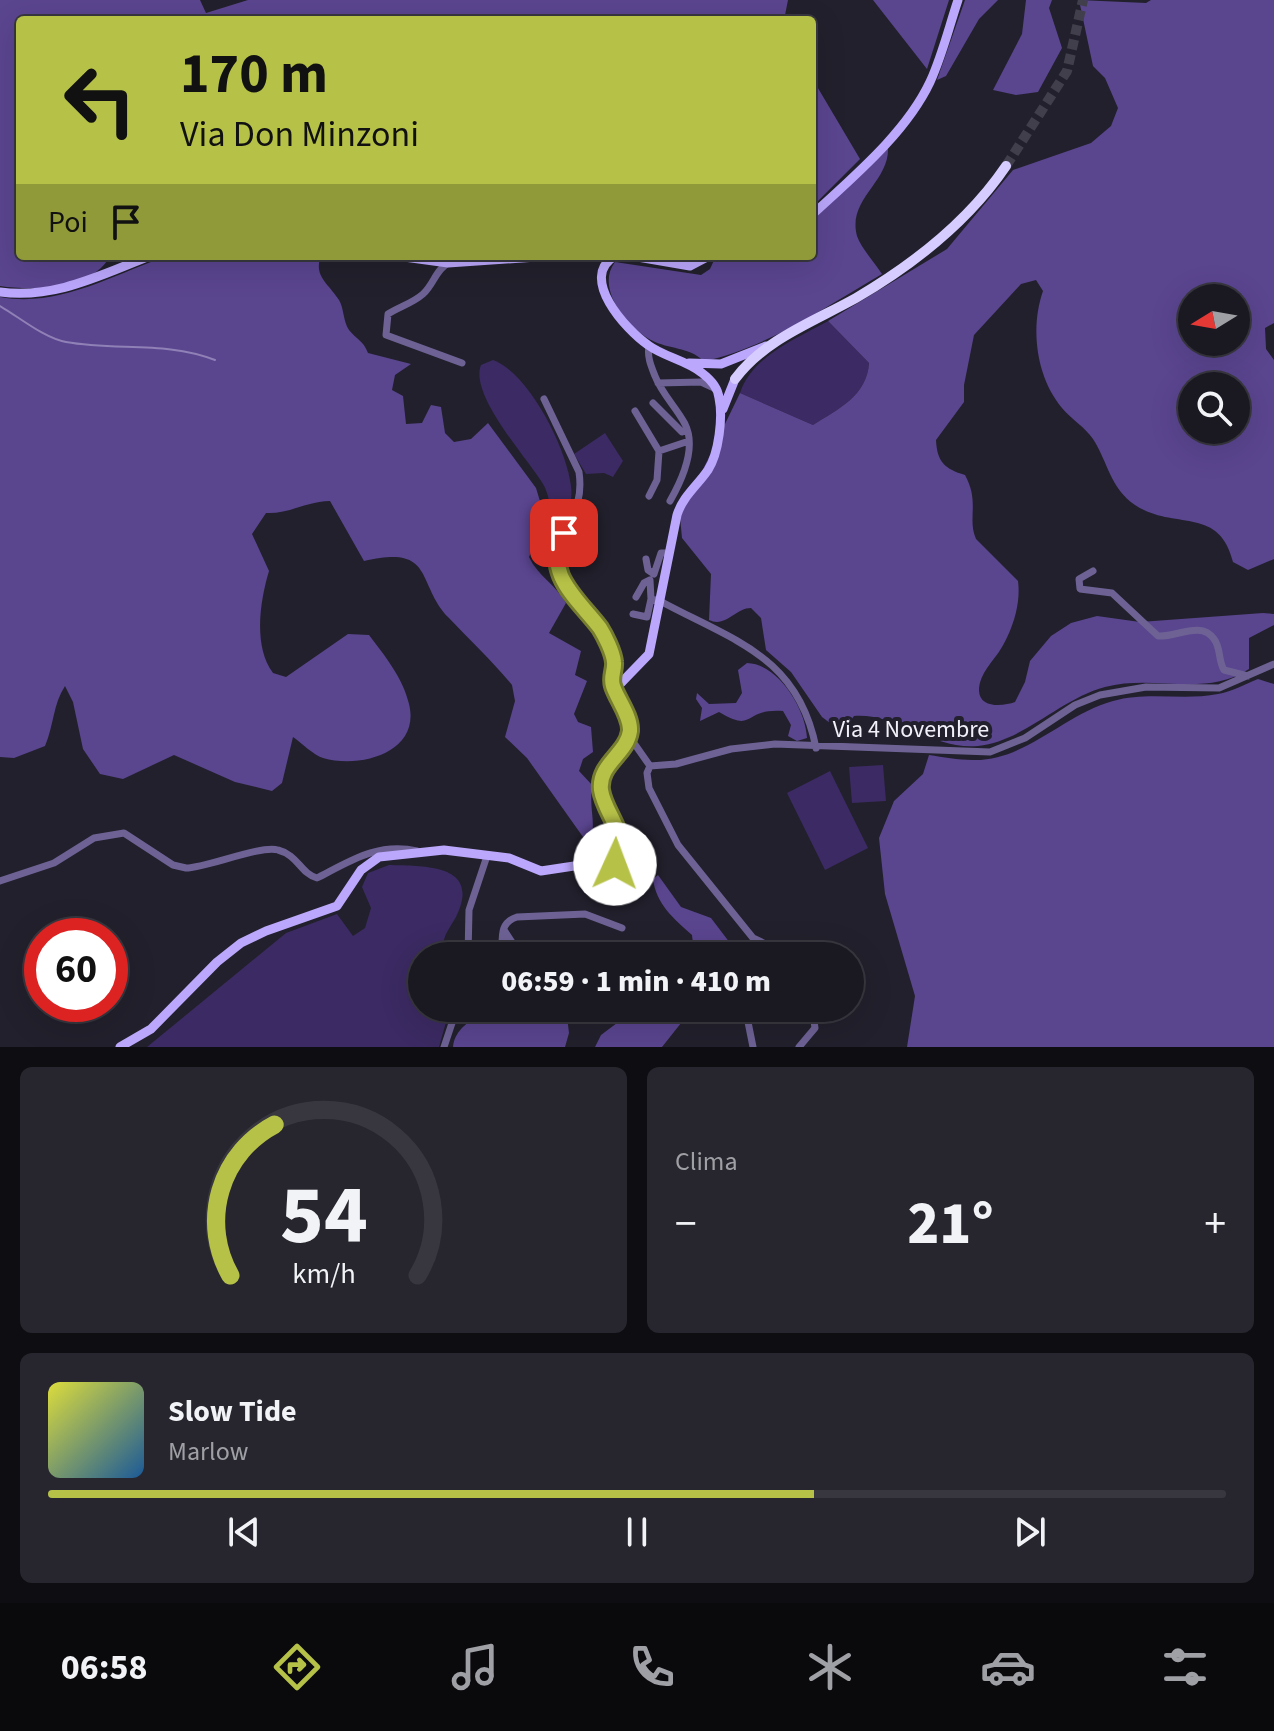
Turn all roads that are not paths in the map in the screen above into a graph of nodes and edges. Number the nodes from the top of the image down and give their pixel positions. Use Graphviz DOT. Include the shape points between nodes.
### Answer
graph roads {
  1 [pos="958,0"];
  2 [pos="1006,166"];
  3 [pos="816,211"];
  4 [pos="140,260"];
  5 [pos="426,260"];
  6 [pos="492,260"];
  7 [pos="611,260"];
  8 [pos="655,260"];
  9 [pos="701,260"];
  10 [pos="448,263"];
  11 [pos="0,292"];
  12 [pos="777,341"];
  13 [pos="649,346"];
  14 [pos="682,361"];
  15 [pos="462,363"];
  16 [pos="721,364"];
  17 [pos="702,373"];
  18 [pos="735,379"];
  19 [pos="658,383"];
  20 [pos="716,389"];
  21 [pos="544,399"];
  22 [pos="653,403"];
  23 [pos="635,411"];
  24 [pos="718,427"];
  25 [pos="687,430"];
  26 [pos="689,441"];
  27 [pos="659,451"];
  28 [pos="649,496"];
  29 [pos="670,501"];
  30 [pos="669,553"];
  31 [pos="646,559"];
  32 [pos="1093,571"];
  33 [pos="636,597"];
  34 [pos="655,600"];
  35 [pos="633,614"];
  36 [pos="1274,664"];
  37 [pos="613,669"];
  38 [pos="1250,676"];
  39 [pos="624,677"];
  40 [pos="617,693"];
  41 [pos="629,736"];
  42 [pos="816,748"];
  43 [pos="650,766"];
  44 [pos="419,851"];
  45 [pos="487,856"];
  46 [pos="0,881"];
  47 [pos="503,928"];
  48 [pos="622,928"];
  49 [pos="468,942"];
  50 [pos="502,942"];
  51 [pos="512,942"];
  52 [pos="759,942"];
  53 [pos="451,1022"];
  54 [pos="748,1022"];
  55 [pos="814,1022"];
  56 [pos="120,1047"];
  57 [pos="444,1047"];
  58 [pos="753,1047"];
  59 [pos="799,1047"];
  1 -- 3 [label="main road" via="930,83 916,105"];
  2 -- 12 [label="highway" via="973,208 924,253"];
  4 -- 11 [label="main road" via="68,288"];
  5 -- 10 [label="main road"];
  6 -- 10 [label="main road"];
  7 -- 13 [label="main road" via="602,282 604,295"];
  8 -- 9 [label="main road" via="690,266"];
  10 -- 15 [label="street" via="420,297 388,314 386,335"];
  12 -- 16 [label="main road"];
  12 -- 18 [label="highway"];
  13 -- 14 [label="main road"];
  13 -- 19 [label="street"];
  14 -- 16 [label="main road"];
  14 -- 17 [label="main road"];
  16 -- 18 [label="main road"];
  17 -- 18 [label="main road" via="723,382"];
  17 -- 20 [label="main road"];
  18 -- 24 [label="main road"];
  19 -- 20 [label="street" via="701,382"];
  19 -- 25 [label="street"];
  20 -- 24 [label="main road"];
  21 -- 37 [label="street" via="581,484 575,513 558,548 559,573 601,629"];
  22 -- 25 [label="street" via="682,432"];
  23 -- 27 [label="street"];
  24 -- 30 [label="main road" via="712,463 679,507"];
  25 -- 26 [label="street"];
  26 -- 27 [label="street"];
  26 -- 29 [label="street"];
  27 -- 28 [label="street" via="657,480"];
  30 -- 31 [label="street" via="661,553 654,574"];
  30 -- 34 [label="main road"];
  32 -- 38 [label="street" via="1079,579 1080,589 1112,593 1158,636 1191,630 1211,635 1224,670"];
  33 -- 34 [label="street, Via 4 Novembre" via="650,580"];
  34 -- 35 [label="street" via="647,617"];
  34 -- 39 [label="main road" via="649,654"];
  34 -- 42 [label="street, Via 4 Novembre" via="778,668 804,704"];
  36 -- 38 [label="street, Via 4 Novembre"];
  37 -- 39 [label="street"];
  37 -- 40 [label="street"];
  38 -- 42 [label="street, Via 4 Novembre" via="1219,688 1159,686 1100,695 990,752"];
  39 -- 40 [label="main road"];
  40 -- 41 [label="main road"];
  41 -- 43 [label="street"];
  41 -- 45 [label="main road" via="601,782 622,842 615,864 604,871 574,866 541,871"];
  42 -- 43 [label="street, Via 4 Novembre" via="758,746"];
  43 -- 52 [label="street" via="649,788 672,837"];
  44 -- 45 [label="main road"];
  44 -- 46 [label="street" via="406,848 352,857 317,878 295,857 274,848 186,868 173,865 124,833 94,838 54,863"];
  44 -- 56 [label="main road" via="371,861 337,906 241,943 151,1029"];
  45 -- 49 [label="street" via="469,910"];
  47 -- 48 [label="street" via="517,917 562,913 585,914"];
  47 -- 50 [label="street"];
  47 -- 51 [label="street"];
  53 -- 57 [label="street"];
  54 -- 58 [label="street"];
  55 -- 59 [label="street"];
}
